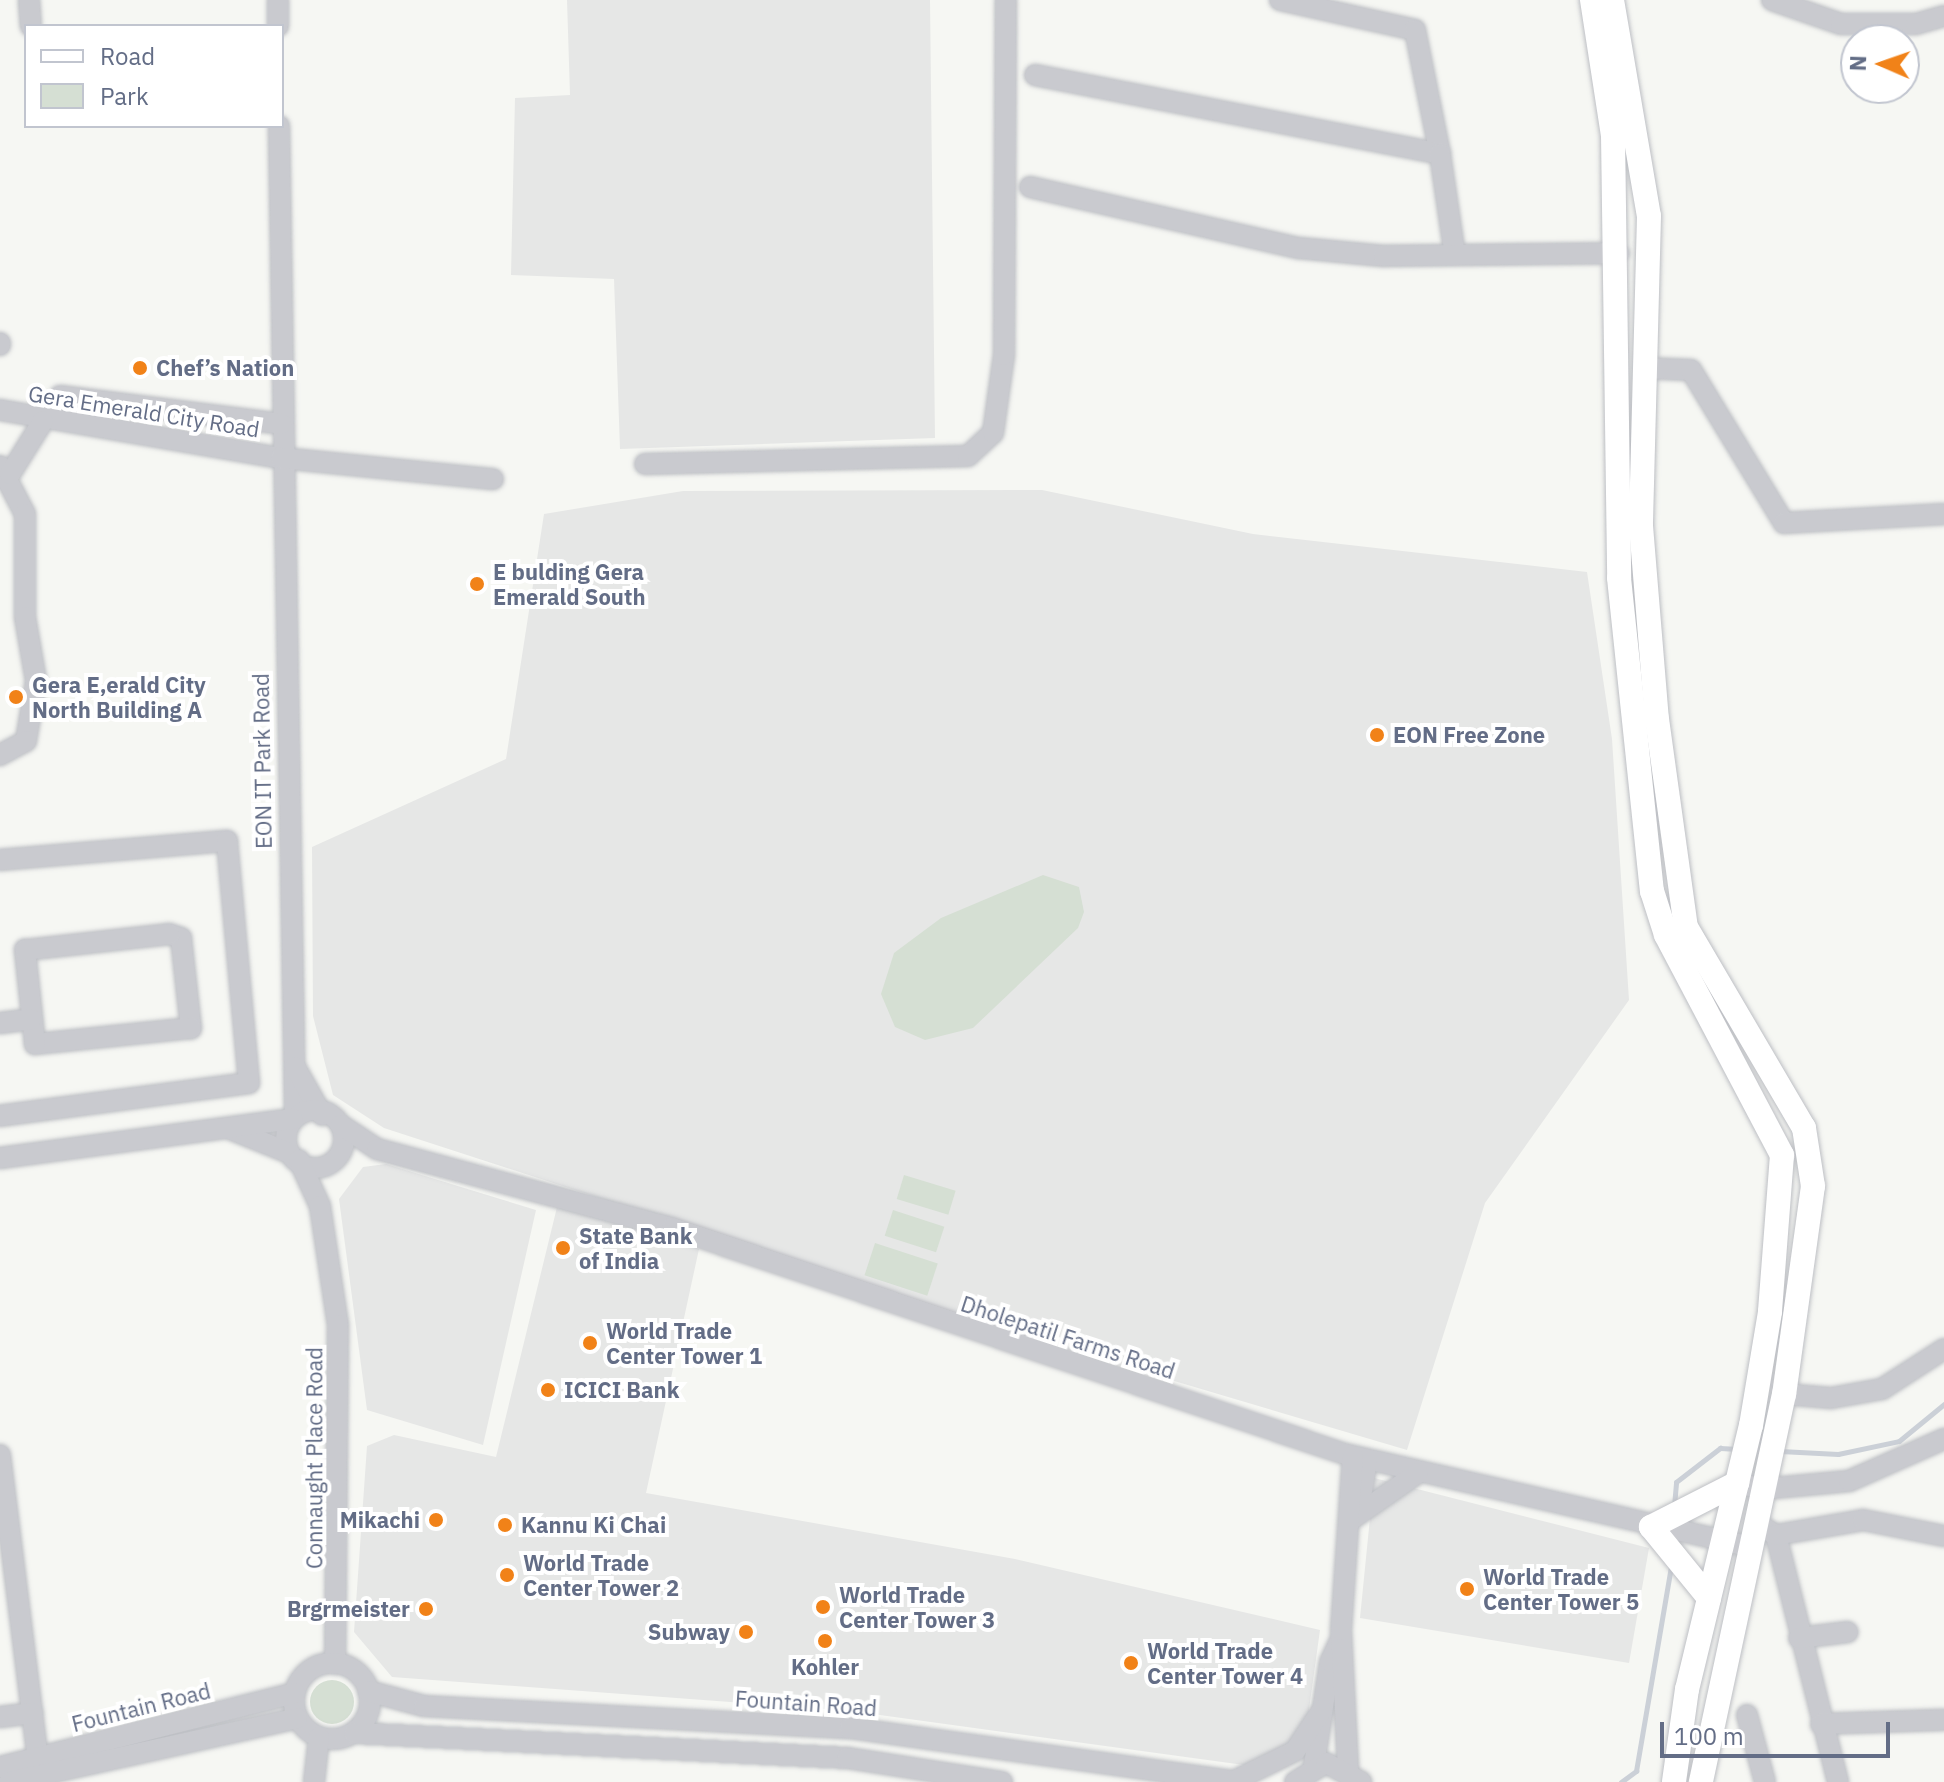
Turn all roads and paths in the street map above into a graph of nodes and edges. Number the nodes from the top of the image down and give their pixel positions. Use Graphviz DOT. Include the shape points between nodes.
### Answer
graph roads {
  1 [pos="29,0"];
  2 [pos="278,0"];
  3 [pos="1006,0"];
  4 [pos="1280,0"];
  5 [pos="1592,0"];
  6 [pos="1612,0"];
  7 [pos="1772,0"];
  8 [pos="1944,16"];
  9 [pos="31,24"];
  10 [pos="278,24"];
  11 [pos="1035,75"];
  12 [pos="279,128"];
  13 [pos="1440,154"];
  14 [pos="1030,187"];
  15 [pos="1619,253"];
  16 [pos="1455,255"];
  17 [pos="1643,368"];
  18 [pos="60,396"];
  19 [pos="115,397"];
  20 [pos="0,410"];
  21 [pos="43,421"];
  22 [pos="281,424"];
  23 [pos="114,432"];
  24 [pos="281,458"];
  25 [pos="645,464"];
  26 [pos="5,470"];
  27 [pos="493,479"];
  28 [pos="1944,514"];
  29 [pos="1637,629"];
  30 [pos="0,755"];
  31 [pos="0,860"];
  32 [pos="31,1019"];
  33 [pos="0,1023"];
  34 [pos="293,1063"];
  35 [pos="322,1115"];
  36 [pos="0,1116"];
  37 [pos="294,1118"];
  38 [pos="341,1125"];
  39 [pos="228,1129"];
  40 [pos="377,1149"];
  41 [pos="294,1156"];
  42 [pos="0,1158"];
  43 [pos="337,1160"];
  44 [pos="320,1206"];
  45 [pos="1944,1349"];
  46 [pos="1784,1394"];
  47 [pos="1749,1432"];
  48 [pos="1774,1437"];
  49 [pos="1944,1439"];
  50 [pos="0,1455"];
  51 [pos="1360,1458"];
  52 [pos="1418,1473"];
  53 [pos="1739,1475"];
  54 [pos="1765,1480"];
  55 [pos="1354,1515"];
  56 [pos="1755,1522"];
  57 [pos="1651,1527"];
  58 [pos="1776,1535"];
  59 [pos="1944,1536"];
  60 [pos="1723,1543"];
  61 [pos="1750,1547"];
  62 [pos="1709,1598"];
  63 [pos="1848,1632"];
  64 [pos="1341,1638"];
  65 [pos="1799,1638"];
  66 [pos="335,1664"];
  67 [pos="368,1691"];
  68 [pos="295,1693"];
  69 [pos="1326,1699"];
  70 [pos="33,1713"];
  71 [pos="1747,1715"];
  72 [pos="0,1717"];
  73 [pos="297,1718"];
  74 [pos="1944,1720"];
  75 [pos="1821,1724"];
  76 [pos="354,1733"];
  77 [pos="319,1737"];
  78 [pos="38,1759"];
  79 [pos="1314,1765"];
  80 [pos="0,1767"];
  81 [pos="1354,1776"];
  82 [pos="1672,1780"];
  83 [pos="1234,1781"];
  84 [pos="9,1782"];
  85 [pos="314,1782"];
  86 [pos="1002,1782"];
  87 [pos="1240,1782"];
  88 [pos="1295,1782"];
  89 [pos="1701,1782"];
  90 [pos="1765,1782"];
  91 [pos="1838,1782"];
  1 -- 9 [label="street"];
  2 -- 10 [label="street"];
  3 -- 25 [label="street" via="1004,355 993,433 968,456"];
  4 -- 13 [label="street" via="1415,30"];
  5 -- 15 [label="main road" via="1613,135"];
  6 -- 17 [label="main road" via="1649,216"];
  7 -- 8 [label="street" via="1841,24 1916,24"];
  11 -- 13 [label="street"];
  12 -- 22 [label="street, EON IT Park Road"];
  13 -- 16 [label="street"];
  14 -- 16 [label="street" via="1299,248"];
  15 -- 16 [label="street"];
  15 -- 29 [label="main road" via="1617,518"];
  17 -- 28 [label="street" via="1691,370 1784,523"];
  17 -- 29 [label="main road"];
  18 -- 19 [label="street"];
  19 -- 22 [label="street"];
  19 -- 23 [label="street"];
  20 -- 21 [label="street, Gera Emerald City Road"];
  21 -- 23 [label="street, Gera Emerald City Road"];
  21 -- 26 [label="street"];
  22 -- 24 [label="street, EON IT Park Road"];
  23 -- 24 [label="street, Gera Emerald City Road"];
  24 -- 27 [label="street, Gera Emerald City Road"];
  24 -- 34 [label="street, EON IT Park Road"];
  26 -- 30 [label="street" via="25,514 25,617 36,681 26,741"];
  29 -- 46 [label="main road" via="1686,927 1804,1128 1811,1218"];
  29 -- 47 [label="main road" via="1652,891 1666,935 1782,1155 1770,1312"];
  31 -- 36 [label="street" via="227,841 249,1083"];
  32 -- 32 [label="street" via="35,1044 185,1031 192,1022 181,938 25,950"];
  32 -- 33 [label="street"];
  34 -- 35 [label="street"];
  34 -- 37 [label="street, EON IT Park Road"];
  35 -- 37 [label="street"];
  35 -- 38 [label="street"];
  37 -- 39 [label="street"];
  37 -- 41 [label="street" via="284,1137"];
  38 -- 40 [label="street, Dholepatil Farms Road"];
  38 -- 43 [label="street"];
  39 -- 41 [label="street"];
  39 -- 42 [label="street"];
  40 -- 43 [label="street, Dholepatil Farms Road"];
  40 -- 51 [label="street, Dholepatil Farms Road" via="672,1228"];
  41 -- 43 [label="street"];
  41 -- 44 [label="street, Connaught Place Road"];
  43 -- 44 [label="street, Connaught Place Road"];
  44 -- 66 [label="street, Connaught Place Road" via="341,1373"];
  45 -- 46 [label="street" via="1882,1389 1831,1398"];
  46 -- 48 [label="main road"];
  47 -- 48 [label="main road"];
  47 -- 53 [label="main road"];
  48 -- 54 [label="main road"];
  49 -- 54 [label="street" via="1849,1481"];
  50 -- 70 [label="street"];
  51 -- 52 [label="street, Dholepatil Farms Road"];
  51 -- 55 [label="street"];
  52 -- 55 [label="street"];
  52 -- 57 [label="street, Dholepatil Farms Road"];
  53 -- 54 [label="street"];
  53 -- 57 [label="main road"];
  53 -- 60 [label="main road"];
  54 -- 56 [label="main road"];
  55 -- 64 [label="street"];
  56 -- 58 [label="street"];
  56 -- 61 [label="main road"];
  57 -- 60 [label="street, Dholepatil Farms Road"];
  57 -- 62 [label="main road"];
  58 -- 59 [label="street" via="1863,1520"];
  58 -- 65 [label="street"];
  60 -- 61 [label="street, Dholepatil Farms Road"];
  60 -- 62 [label="main road"];
  61 -- 89 [label="main road"];
  62 -- 82 [label="main road"];
  63 -- 65 [label="street"];
  64 -- 69 [label="street"];
  64 -- 81 [label="street" via="1348,1656 1342,1736"];
  65 -- 75 [label="street"];
  66 -- 67 [label="street, Fountain Road" via="353,1670"];
  66 -- 68 [label="street, Fountain Road" via="306,1673"];
  67 -- 76 [label="street" via="368,1711"];
  67 -- 83 [label="street, Fountain Road" via="424,1706 850,1728"];
  68 -- 73 [label="street"];
  68 -- 78 [label="street, Fountain Road"];
  69 -- 79 [label="street"];
  69 -- 83 [label="street" via="1295,1751"];
  70 -- 72 [label="street"];
  70 -- 78 [label="street"];
  71 -- 90 [label="street"];
  73 -- 77 [label="street"];
  73 -- 84 [label="street, Fountain Road"];
  74 -- 75 [label="street"];
  75 -- 91 [label="street"];
  76 -- 77 [label="street"];
  76 -- 86 [label="street" via="847,1758"];
  77 -- 85 [label="street"];
  78 -- 80 [label="street, Fountain Road"];
  79 -- 81 [label="street"];
  79 -- 88 [label="street"];
  83 -- 87 [label="street, Fountain Road"];
}
